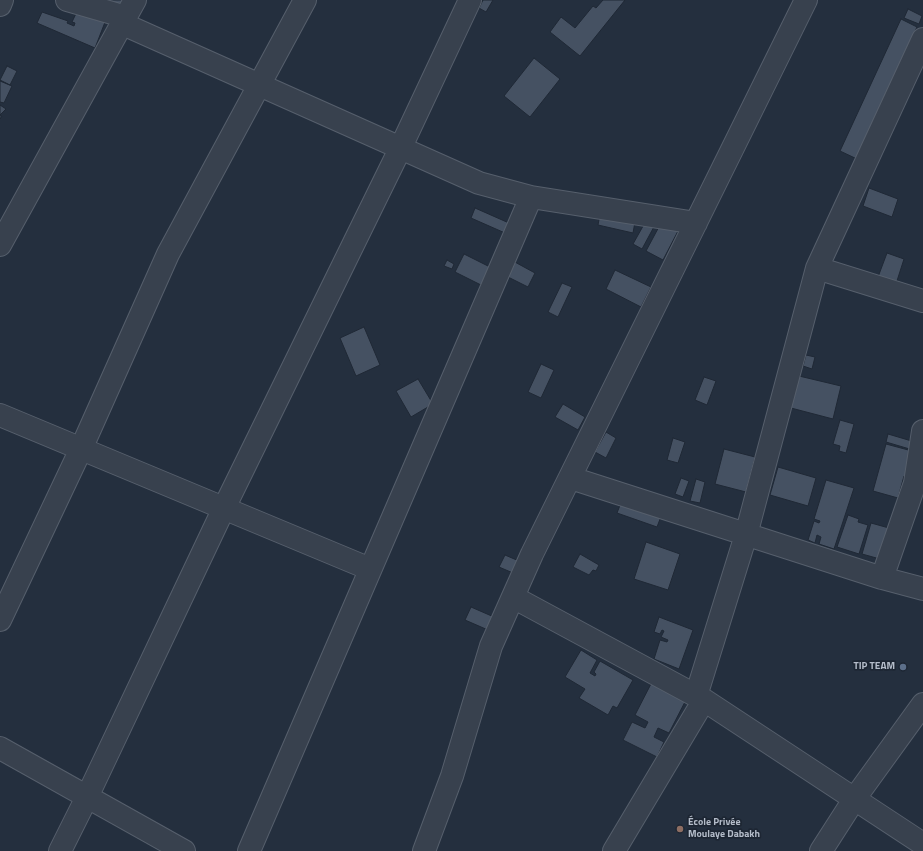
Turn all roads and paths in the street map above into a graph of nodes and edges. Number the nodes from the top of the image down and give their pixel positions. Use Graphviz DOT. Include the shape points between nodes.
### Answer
graph roads {
  1 [pos="67,0"];
  2 [pos="305,0"];
  3 [pos="470,0"];
  4 [pos="806,0"];
  5 [pos="128,13"];
  6 [pos="923,39"];
  7 [pos="259,85"];
  8 [pos="400,149"];
  9 [pos="531,197"];
  10 [pos="696,223"];
  11 [pos="0,245"];
  12 [pos="817,268"];
  13 [pos="923,301"];
  14 [pos="0,415"];
  15 [pos="923,431"];
  16 [pos="80,449"];
  17 [pos="571,478"];
  18 [pos="224,508"];
  19 [pos="746,535"];
  20 [pos="370,569"];
  21 [pos="882,578"];
  22 [pos="923,589"];
  23 [pos="513,597"];
  24 [pos="0,620"];
  25 [pos="700,698"];
  26 [pos="923,705"];
  27 [pos="0,748"];
  28 [pos="87,797"];
  29 [pos="855,798"];
  30 [pos="923,844"];
  31 [pos="60,851"];
  32 [pos="184,851"];
  33 [pos="249,851"];
  34 [pos="424,851"];
  35 [pos="614,851"];
  36 [pos="821,851"];
  1 -- 5 [label="street"];
  2 -- 7 [label="street"];
  3 -- 8 [label="street"];
  4 -- 10 [label="street"];
  5 -- 7 [label="street"];
  5 -- 11 [label="street"];
  6 -- 12 [label="street"];
  7 -- 8 [label="street"];
  7 -- 16 [label="street" via="168,254"];
  8 -- 9 [label="street" via="479,183"];
  8 -- 18 [label="street"];
  9 -- 10 [label="street"];
  9 -- 20 [label="street"];
  10 -- 17 [label="street"];
  12 -- 13 [label="street"];
  12 -- 19 [label="street"];
  14 -- 16 [label="street"];
  15 -- 21 [label="street" via="916,483"];
  16 -- 18 [label="street"];
  16 -- 24 [label="street"];
  17 -- 19 [label="street"];
  17 -- 23 [label="street"];
  18 -- 20 [label="street"];
  18 -- 28 [label="street"];
  19 -- 21 [label="street"];
  19 -- 25 [label="street"];
  20 -- 33 [label="street"];
  21 -- 22 [label="street"];
  23 -- 25 [label="street"];
  23 -- 34 [label="street" via="491,646 452,776"];
  25 -- 29 [label="street"];
  25 -- 35 [label="street"];
  26 -- 29 [label="street"];
  27 -- 28 [label="street"];
  28 -- 31 [label="street"];
  28 -- 32 [label="street"];
  29 -- 30 [label="street"];
  29 -- 36 [label="street"];
}
